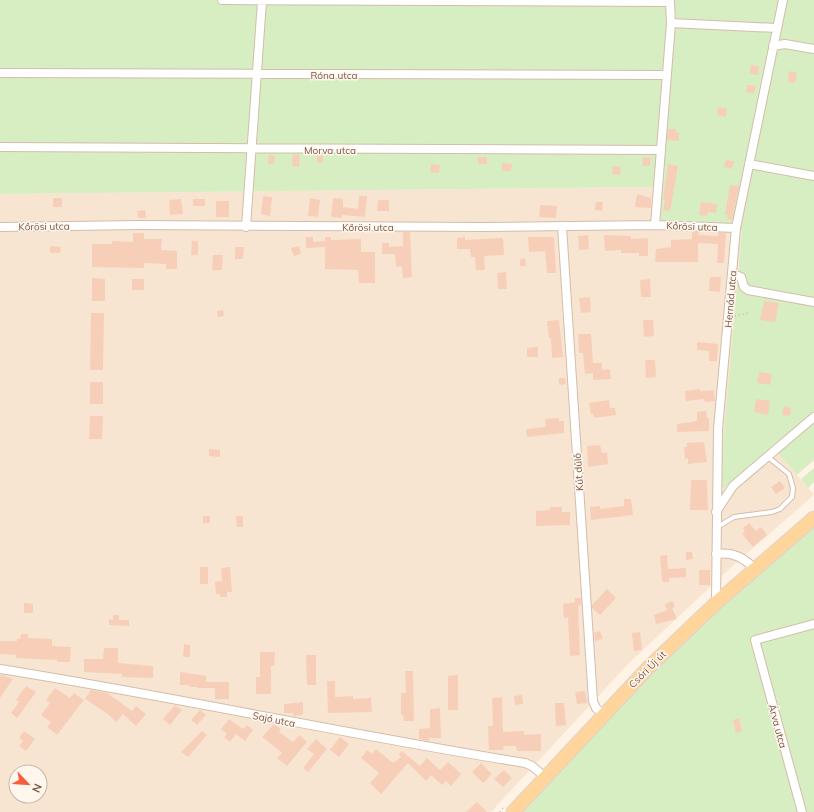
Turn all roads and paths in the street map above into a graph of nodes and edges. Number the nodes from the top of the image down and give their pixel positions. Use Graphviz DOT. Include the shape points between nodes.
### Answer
graph roads {
  1 [pos="222,0"];
  2 [pos="262,0"];
  3 [pos="783,0"];
  4 [pos="506,1"];
  5 [pos="671,23"];
  6 [pos="777,28"];
  7 [pos="773,46"];
  8 [pos="814,50"];
  9 [pos="0,73"];
  10 [pos="258,75"];
  11 [pos="667,75"];
  12 [pos="0,147"];
  13 [pos="252,150"];
  14 [pos="660,150"];
  15 [pos="749,164"];
  16 [pos="814,176"];
  17 [pos="655,225"];
  18 [pos="562,226"];
  19 [pos="246,227"];
  20 [pos="0,228"];
  21 [pos="736,228"];
  22 [pos="732,274"];
  23 [pos="814,302"];
  24 [pos="749,313"];
  25 [pos="728,319"];
  26 [pos="814,417"];
  27 [pos="768,457"];
  28 [pos="716,512"];
  29 [pos="814,518"];
  30 [pos="716,528"];
  31 [pos="716,554"];
  32 [pos="755,569"];
  33 [pos="716,603"];
  34 [pos="814,624"];
  35 [pos="0,669"];
  36 [pos="604,714"];
  37 [pos="545,777"];
  38 [pos="513,812"];
  39 [pos="802,812"];
  1 -- 2 [label="street"];
  2 -- 4 [label="street"];
  2 -- 10 [label="street"];
  3 -- 6 [label="street, Hernád utca"];
  4 -- 5 [label="street" via="670,2"];
  5 -- 6 [label="street"];
  5 -- 11 [label="street"];
  6 -- 7 [label="street, Hernád utca"];
  7 -- 8 [label="street" via="785,44"];
  7 -- 15 [label="street, Hernád utca"];
  9 -- 10 [label="street, Róna utca"];
  10 -- 11 [label="street, Róna utca"];
  10 -- 13 [label="street"];
  11 -- 14 [label="street"];
  12 -- 13 [label="street, Morva utca"];
  13 -- 14 [label="street, Morva utca"];
  13 -- 19 [label="street"];
  14 -- 17 [label="street"];
  15 -- 16 [label="street"];
  15 -- 21 [label="street, Hernád utca"];
  17 -- 18 [label="street, Kőrösi utca"];
  17 -- 21 [label="street, Kőrösi utca"];
  18 -- 19 [label="street, Kőrösi utca"];
  18 -- 36 [label="street, Kút dűlő" via="593,701 596,708"];
  19 -- 20 [label="street, Kőrösi utca"];
  21 -- 22 [label="street, Hernád utca"];
  22 -- 23 [label="street" via="741,277 744,287 748,290"];
  22 -- 25 [label="street, Hernád utca"];
  24 -- 25 [label="path"];
  25 -- 28 [label="street, Hernád utca" via="718,429"];
  26 -- 27 [label="street"];
  27 -- 28 [label="street" via="733,486"];
  27 -- 30 [label="lane" via="789,474 793,488 792,497 780,509 734,517"];
  28 -- 30 [label="street, Hernád utca"];
  29 -- 32 [label="main road, Csóri Új út"];
  30 -- 31 [label="street, Hernád utca"];
  31 -- 32 [label="street" via="740,556"];
  31 -- 33 [label="street, Hernád utca"];
  32 -- 33 [label="main road, Csóri Új út"];
  33 -- 36 [label="main road, Csóri Új út"];
  34 -- 39 [label="street, Árva utca" via="755,640"];
  35 -- 37 [label="street, Sajó utca" via="98,684 429,748 525,763"];
  36 -- 37 [label="main road, Csóri Új út"];
  37 -- 38 [label="main road, Csóri Új út"];
}
